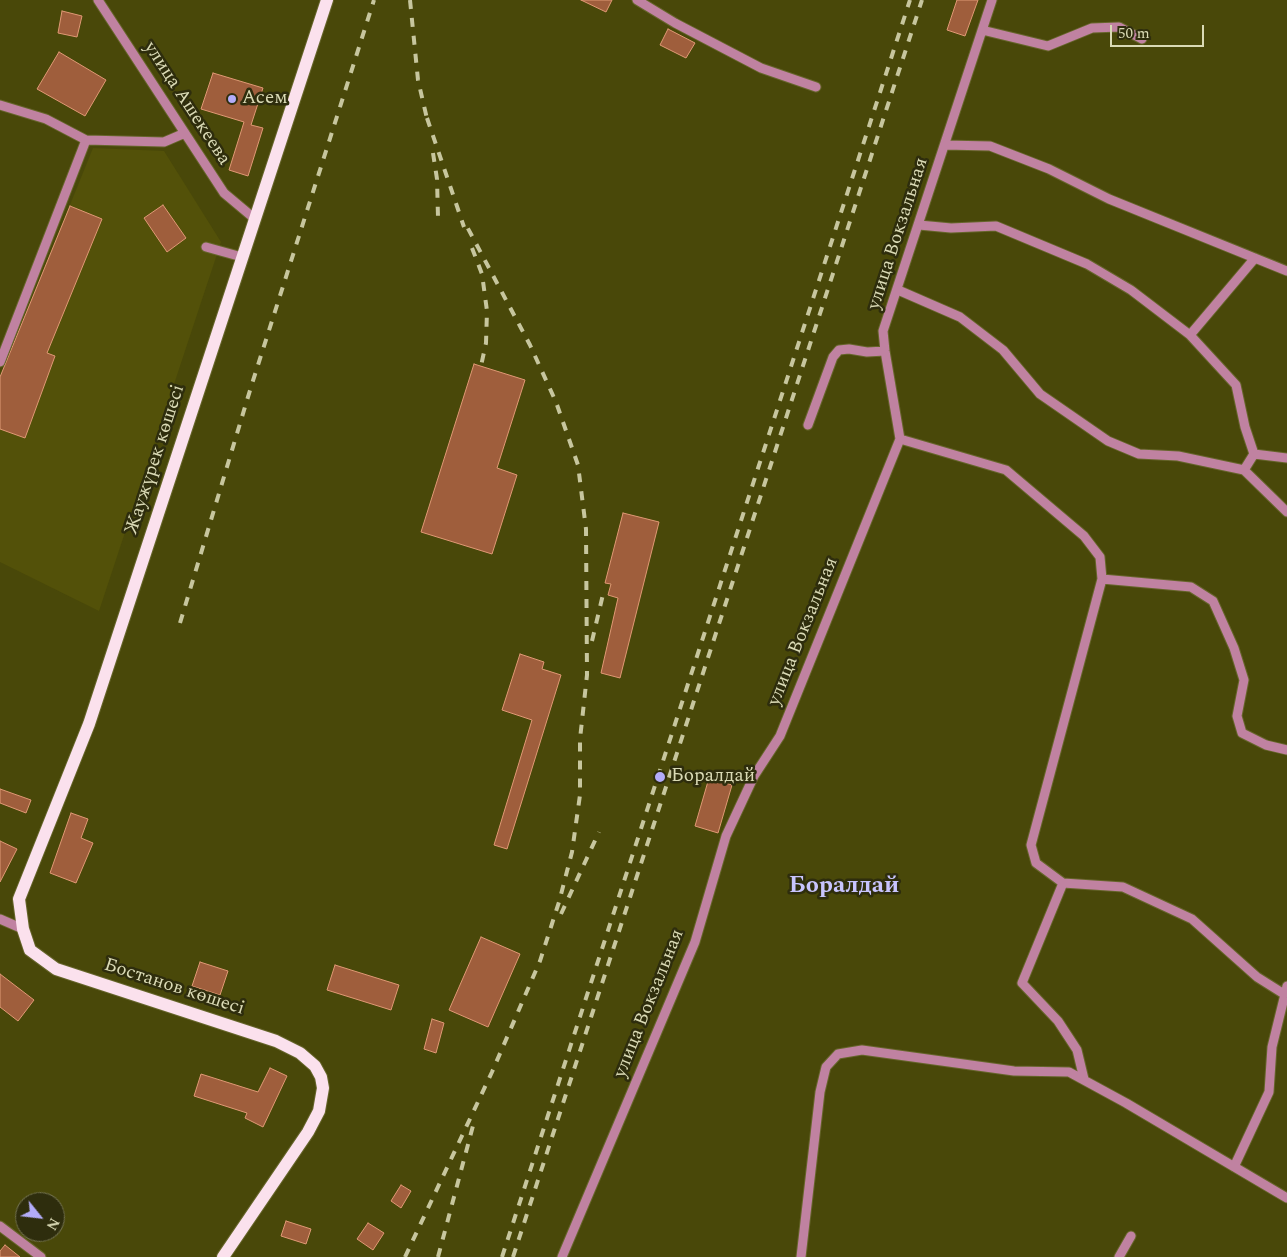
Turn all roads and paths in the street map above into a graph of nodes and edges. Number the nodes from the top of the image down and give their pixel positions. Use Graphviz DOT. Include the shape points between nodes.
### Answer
graph roads {
  1 [pos="98,0"];
  2 [pos="327,0"];
  3 [pos="637,0"];
  4 [pos="992,0"];
  5 [pos="982,30"];
  6 [pos="1142,39"];
  7 [pos="816,87"];
  8 [pos="0,105"];
  9 [pos="185,133"];
  10 [pos="86,140"];
  11 [pos="945,145"];
  12 [pos="255,219"];
  13 [pos="920,225"];
  14 [pos="206,247"];
  15 [pos="242,257"];
  16 [pos="1255,258"];
  17 [pos="1287,271"];
  18 [pos="898,290"];
  19 [pos="1190,335"];
  20 [pos="885,351"];
  21 [pos="0,362"];
  22 [pos="808,425"];
  23 [pos="900,439"];
  24 [pos="1254,454"];
  25 [pos="1287,458"];
  26 [pos="1244,470"];
  27 [pos="1287,512"];
  28 [pos="1102,579"];
  29 [pos="1287,750"];
  30 [pos="1063,883"];
  31 [pos="0,919"];
  32 [pos="23,929"];
  33 [pos="1285,990"];
  34 [pos="1084,1079"];
  35 [pos="1234,1167"];
  36 [pos="1287,1198"];
  37 [pos="0,1226"];
  38 [pos="1132,1236"];
  39 [pos="41,1257"];
  40 [pos="223,1257"];
  41 [pos="562,1257"];
  42 [pos="801,1257"];
  43 [pos="1120,1257"];
  1 -- 9 [label="street, улица Ашекеева"];
  2 -- 12 [label="main road, Жаужүрек көшесі"];
  3 -- 7 [label="street" via="761,68"];
  4 -- 5 [label="street, улица Вокзальная"];
  5 -- 6 [label="street" via="1048,46 1092,28 1119,27"];
  5 -- 11 [label="street, улица Вокзальная"];
  8 -- 10 [label="street" via="46,119"];
  9 -- 10 [label="street" via="164,142"];
  9 -- 12 [label="street, улица Ашекеева" via="224,193"];
  10 -- 21 [label="street"];
  11 -- 13 [label="street, улица Вокзальная"];
  11 -- 16 [label="street" via="990,146 1049,169 1109,200"];
  12 -- 15 [label="main road, Жаужүрек көшесі"];
  13 -- 18 [label="street, улица Вокзальная"];
  13 -- 19 [label="street" via="951,228 996,226 1032,240 1087,264 1131,290"];
  14 -- 15 [label="street"];
  15 -- 32 [label="main road, Жаужүрек көшесі" via="89,724 19,899"];
  16 -- 17 [label="street"];
  16 -- 19 [label="street"];
  18 -- 20 [label="street, улица Вокзальная" via="884,332"];
  18 -- 26 [label="street" via="960,317 1003,350 1040,394 1108,441 1139,454 1178,456"];
  19 -- 24 [label="street" via="1236,385"];
  20 -- 22 [label="street" via="839,350 833,357"];
  20 -- 23 [label="street, улица Вокзальная"];
  23 -- 28 [label="street" via="1006,470 1084,536 1100,557"];
  23 -- 41 [label="street, улица Вокзальная" via="780,736 754,776 726,836 695,942"];
  24 -- 25 [label="street"];
  24 -- 26 [label="street"];
  26 -- 27 [label="street"];
  28 -- 29 [label="street" via="1192,587 1213,601 1244,680 1237,716 1242,733 1266,745"];
  28 -- 30 [label="street" via="1031,845 1036,863"];
  30 -- 33 [label="street" via="1123,887 1192,919 1257,977"];
  30 -- 34 [label="street" via="1022,983 1058,1021 1077,1050"];
  31 -- 32 [label="street"];
  32 -- 40 [label="main road, Бостанов көшесі" via="30,950 56,969 276,1041 308,1060 321,1077 320,1105 308,1132"];
  33 -- 35 [label="street" via="1272,1047 1270,1092"];
  34 -- 35 [label="street"];
  34 -- 42 [label="street" via="1069,1072 1014,1071 862,1050 838,1054 826,1067 820,1092"];
  35 -- 36 [label="street"];
  37 -- 39 [label="street"];
  38 -- 43 [label="street"];
}
